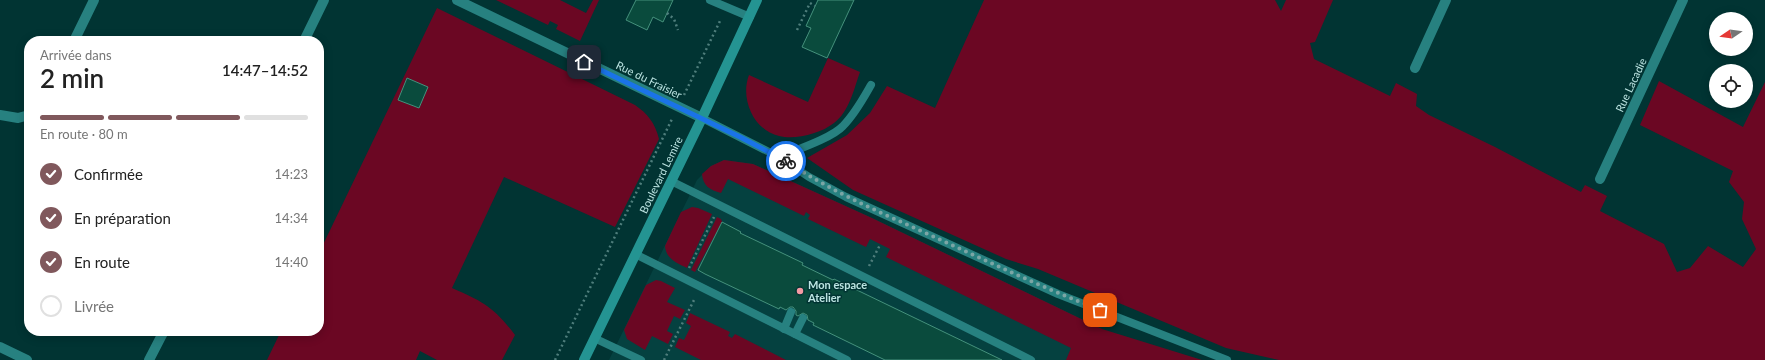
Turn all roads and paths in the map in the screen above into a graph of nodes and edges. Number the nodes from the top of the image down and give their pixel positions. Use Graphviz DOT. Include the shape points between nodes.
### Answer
graph roads {
  1 [pos="94,0"];
  2 [pos="324,0"];
  3 [pos="457,0"];
  4 [pos="710,0"];
  5 [pos="758,0"];
  6 [pos="1446,0"];
  7 [pos="1683,0"];
  8 [pos="815,6"];
  9 [pos="667,13"];
  10 [pos="723,15"];
  11 [pos="750,17"];
  12 [pos="678,30"];
  13 [pos="798,30"];
  14 [pos="76,36"];
  15 [pos="306,36"];
  16 [pos="699,66"];
  17 [pos="1415,68"];
  18 [pos="871,85"];
  19 [pos="0,115"];
  20 [pos="24,116"];
  21 [pos="702,118"];
  22 [pos="659,146"];
  23 [pos="779,157"];
  24 [pos="1600,180"];
  25 [pos="671,181"];
  26 [pos="715,216"];
  27 [pos="880,245"];
  28 [pos="635,254"];
  29 [pos="868,267"];
  30 [pos="689,269"];
  31 [pos="695,297"];
  32 [pos="791,312"];
  33 [pos="803,318"];
  34 [pos="784,328"];
  35 [pos="795,334"];
  36 [pos="162,336"];
  37 [pos="594,338"];
  38 [pos="0,347"];
  39 [pos="26,360"];
  40 [pos="150,360"];
  41 [pos="555,360"];
  42 [pos="584,360"];
  43 [pos="641,360"];
  44 [pos="664,360"];
  45 [pos="847,360"];
  46 [pos="1031,360"];
  47 [pos="1227,360"];
  1 -- 14 [label="street"];
  2 -- 15 [label="street"];
  3 -- 21 [label="street, Rue du Fraisier"];
  4 -- 11 [label="lane"];
  5 -- 11 [label="main road, Boulevard Lemire"];
  6 -- 17 [label="street"];
  7 -- 24 [label="street, Rue Lacadie"];
  8 -- 13 [label="path" via="810,3"];
  9 -- 12 [label="path" via="674,19"];
  10 -- 16 [label="path"];
  11 -- 21 [label="main road, Boulevard Lemire"];
  18 -- 23 [label="lane" via="842,128"];
  19 -- 20 [label="street"];
  21 -- 23 [label="lane"];
  21 -- 25 [label="main road, Boulevard Lemire"];
  22 -- 41 [label="path, Boulevard Lemire"];
  23 -- 47 [label="lane" via="846,197 1051,291"];
  25 -- 28 [label="main road, Boulevard Lemire"];
  25 -- 46 [label="lane"];
  26 -- 30 [label="path"];
  27 -- 29 [label="path"];
  28 -- 34 [label="lane"];
  28 -- 37 [label="main road, Boulevard Lemire"];
  31 -- 44 [label="path"];
  32 -- 34 [label="lane"];
  33 -- 35 [label="lane"];
  34 -- 35 [label="lane"];
  35 -- 45 [label="lane"];
  36 -- 40 [label="street"];
  37 -- 42 [label="main road, Boulevard Lemire"];
  37 -- 43 [label="lane"];
  38 -- 39 [label="street"];
}
